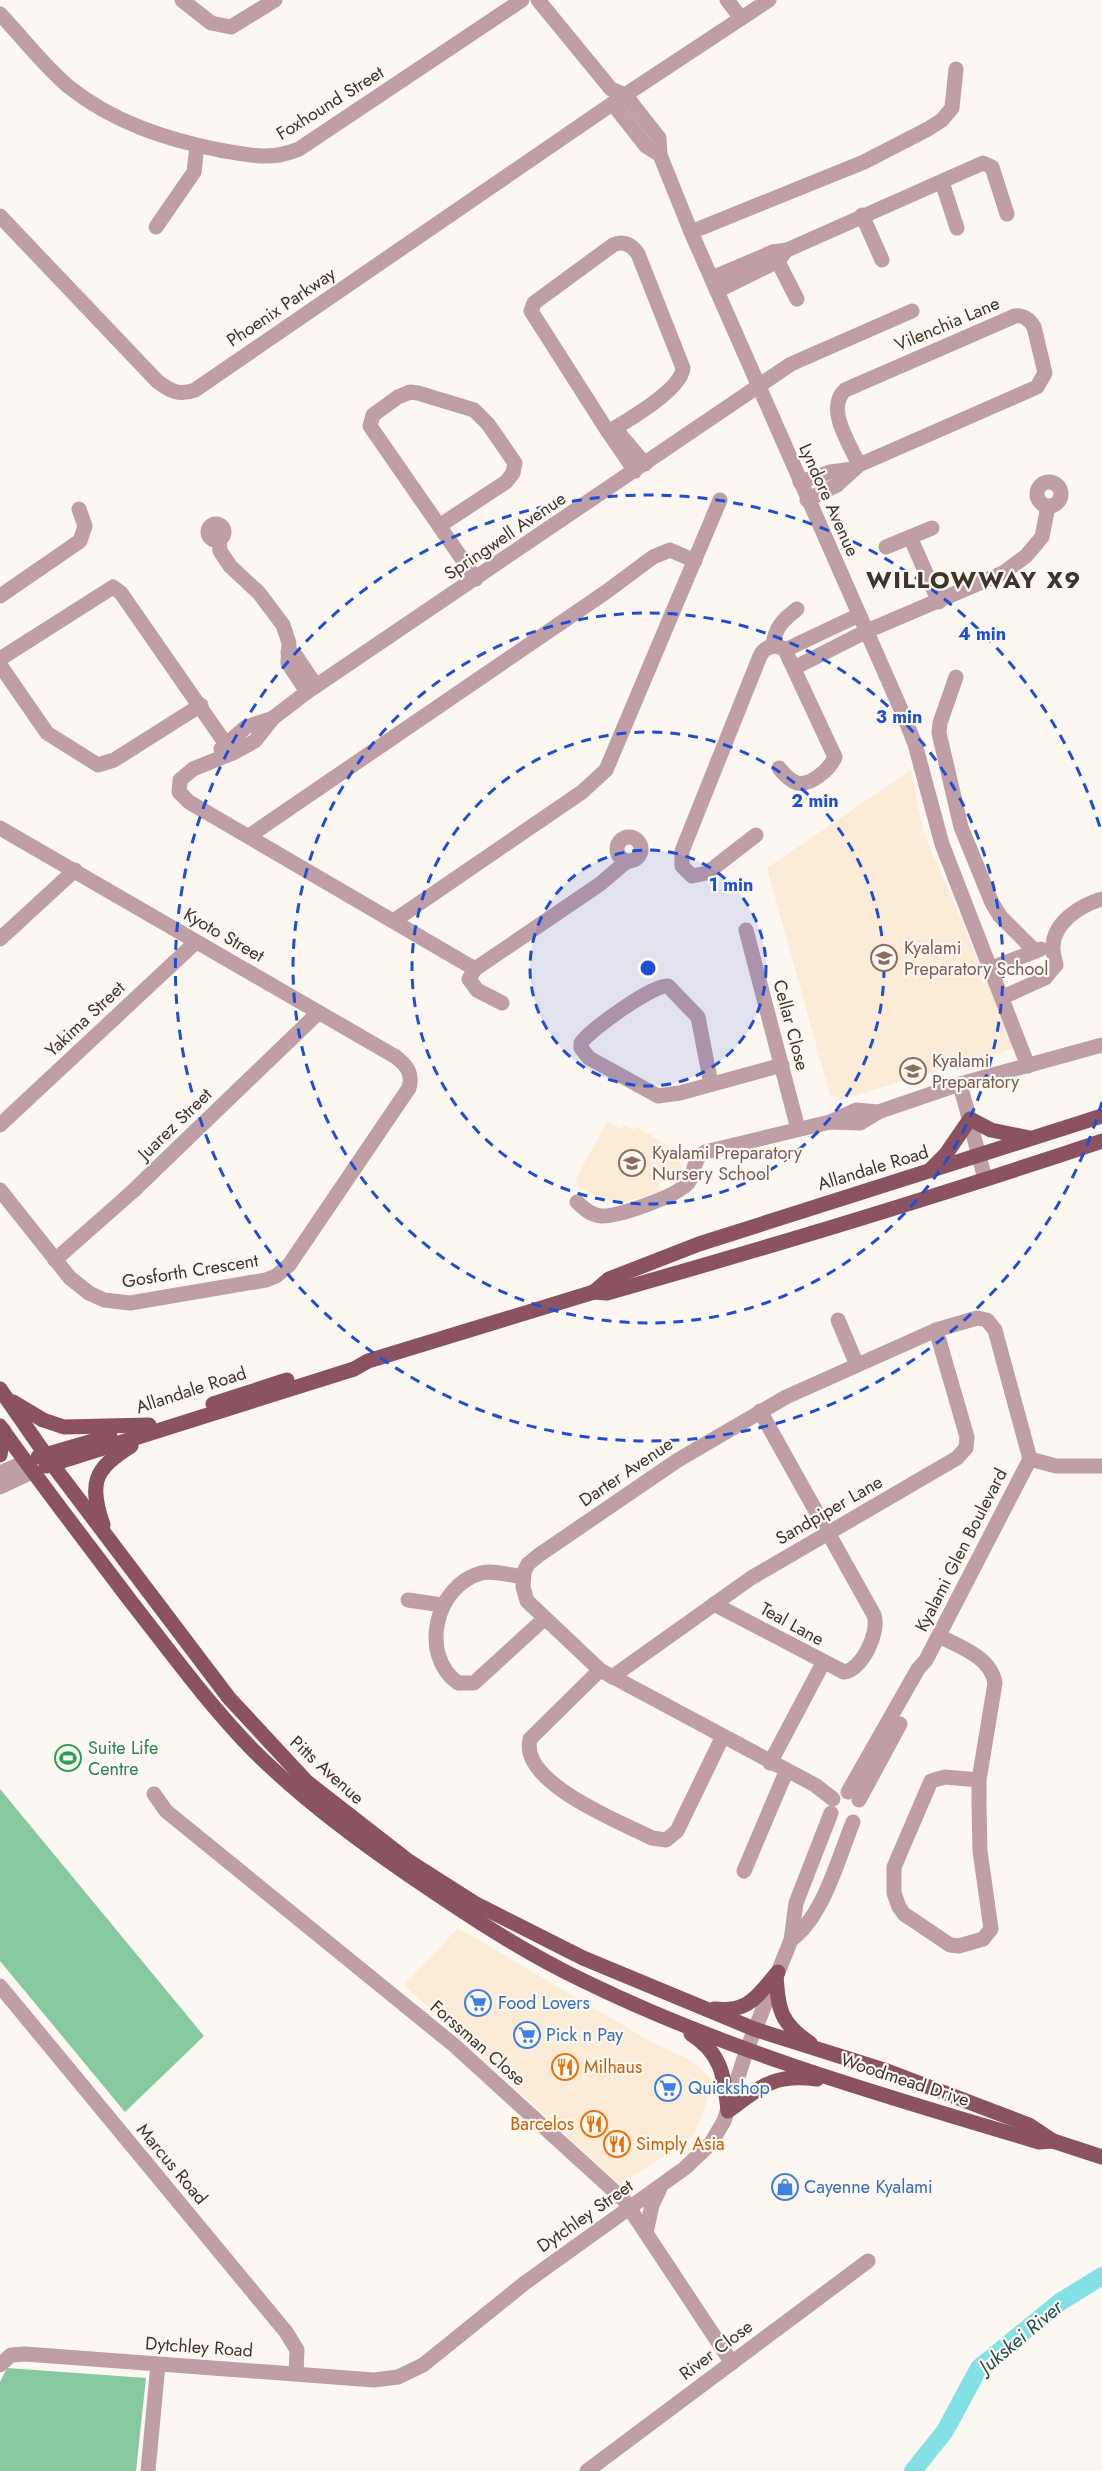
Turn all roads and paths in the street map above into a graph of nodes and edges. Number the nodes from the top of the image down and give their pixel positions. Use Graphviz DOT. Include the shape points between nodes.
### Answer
graph roads {
  1 [pos="182,0"];
  2 [pos="275,0"];
  3 [pos="522,0"];
  4 [pos="538,0"];
  5 [pos="727,0"];
  6 [pos="769,0"];
  7 [pos="0,14"];
  8 [pos="741,18"];
  9 [pos="956,69"];
  10 [pos="616,96"];
  11 [pos="197,146"];
  12 [pos="942,182"];
  13 [pos="1007,214"];
  14 [pos="862,215"];
  15 [pos="0,216"];
  16 [pos="156,227"];
  17 [pos="957,228"];
  18 [pos="691,232"];
  19 [pos="779,254"];
  20 [pos="882,260"];
  21 [pos="715,285"];
  22 [pos="797,299"];
  23 [pos="912,311"];
  24 [pos="758,386"];
  25 [pos="609,428"];
  26 [pos="856,467"];
  27 [pos="640,468"];
  28 [pos="800,482"];
  29 [pos="720,500"];
  30 [pos="807,501"];
  31 [pos="1048,506"];
  32 [pos="80,509"];
  33 [pos="438,526"];
  34 [pos="932,528"];
  35 [pos="910,537"];
  36 [pos="219,539"];
  37 [pos="886,547"];
  38 [pos="695,561"];
  39 [pos="476,579"];
  40 [pos="0,597"];
  41 [pos="939,602"];
  42 [pos="797,609"];
  43 [pos="859,615"];
  44 [pos="867,631"];
  45 [pos="779,648"];
  46 [pos="0,659"];
  47 [pos="0,665"];
  48 [pos="794,668"];
  49 [pos="956,677"];
  50 [pos="312,689"];
  51 [pos="201,705"];
  52 [pos="229,748"];
  53 [pos="779,768"];
  54 [pos="0,828"];
  55 [pos="756,835"];
  56 [pos="249,836"];
  57 [pos="627,861"];
  58 [pos="75,870"];
  59 [pos="1102,899"];
  60 [pos="395,920"];
  61 [pos="746,930"];
  62 [pos="0,939"];
  63 [pos="196,942"];
  64 [pos="1052,945"];
  65 [pos="1035,951"];
  66 [pos="992,968"];
  67 [pos="475,969"];
  68 [pos="1003,997"];
  69 [pos="502,1003"];
  70 [pos="318,1013"];
  71 [pos="1102,1045"];
  72 [pos="782,1065"];
  73 [pos="1028,1066"];
  74 [pos="711,1084"];
  75 [pos="960,1084"];
  76 [pos="409,1089"];
  77 [pos="1102,1116"];
  78 [pos="969,1119"];
  79 [pos="0,1125"];
  80 [pos="798,1129"];
  81 [pos="1033,1138"];
  82 [pos="1102,1141"];
  83 [pos="979,1156"];
  84 [pos="929,1171"];
  85 [pos="985,1179"];
  86 [pos="0,1190"];
  87 [pos="577,1202"];
  88 [pos="55,1260"];
  89 [pos="594,1292"];
  90 [pos="838,1320"];
  91 [pos="936,1330"];
  92 [pos="857,1365"];
  93 [pos="4,1394"];
  94 [pos="760,1411"];
  95 [pos="2,1429"];
  96 [pos="150,1429"];
  97 [pos="0,1455"];
  98 [pos="49,1459"];
  99 [pos="1030,1459"];
  100 [pos="1102,1466"];
  101 [pos="29,1467"];
  102 [pos="0,1473"];
  103 [pos="0,1487"];
  104 [pos="829,1533"];
  105 [pos="108,1538"];
  106 [pos="523,1577"];
  107 [pos="408,1600"];
  108 [pos="714,1604"];
  109 [pos="442,1605"];
  110 [pos="544,1619"];
  111 [pos="939,1636"];
  112 [pos="823,1664"];
  113 [pos="606,1674"];
  114 [pos="722,1738"];
  115 [pos="770,1763"];
  116 [pos="786,1772"];
  117 [pos="979,1780"];
  118 [pos="154,1794"];
  119 [pos="853,1796"];
  120 [pos="832,1806"];
  121 [pos="853,1822"];
  122 [pos="744,1871"];
  123 [pos="791,1940"];
  124 [pos="777,1973"];
  125 [pos="0,1986"];
  126 [pos="699,2007"];
  127 [pos="664,2018"];
  128 [pos="754,2029"];
  129 [pos="747,2049"];
  130 [pos="819,2050"];
  131 [pos="855,2085"];
  132 [pos="728,2110"];
  133 [pos="1053,2141"];
  134 [pos="1102,2157"];
  135 [pos="658,2188"];
  136 [pos="612,2189"];
  137 [pos="630,2209"];
  138 [pos="646,2233"];
  139 [pos="868,2261"];
  140 [pos="732,2362"];
  141 [pos="158,2364"];
  142 [pos="0,2365"];
  143 [pos="296,2374"];
  144 [pos="398,2377"];
  145 [pos="148,2471"];
  146 [pos="587,2471"];
  1 -- 2 [label="street" via="211,23 231,27"];
  3 -- 11 [label="street, Foxhound Street" via="299,149 283,156 261,158"];
  4 -- 10 [label="street, Lyndore Avenue"];
  5 -- 8 [label="street"];
  6 -- 8 [label="street"];
  7 -- 11 [label="street, Foxhound Street" via="57,75 85,97 158,136"];
  8 -- 10 [label="street"];
  9 -- 18 [label="street" via="952,108 928,129 864,162"];
  10 -- 15 [label="street, Phoenix Parkway" via="205,383 185,393 170,391 157,381"];
  10 -- 18 [label="street, Lyndore Avenue" via="646,146 660,155"];
  11 -- 16 [label="street" via="192,178"];
  12 -- 13 [label="street" via="988,163"];
  12 -- 14 [label="street"];
  12 -- 17 [label="street"];
  14 -- 19 [label="street"];
  14 -- 20 [label="street"];
  18 -- 21 [label="street, Lyndore Avenue"];
  19 -- 21 [label="street"];
  19 -- 22 [label="street"];
  21 -- 24 [label="street, Lyndore Avenue"];
  23 -- 24 [label="street, Springwell Avenue" via="803,357"];
  24 -- 27 [label="street, Springwell Avenue"];
  24 -- 28 [label="street, Lyndore Avenue"];
  25 -- 25 [label="street" via="587,402 531,309 613,245 626,243 639,256 683,368 671,389"];
  25 -- 27 [label="street"];
  26 -- 26 [label="street, Vilenchia Lane" via="1037,387 1044,373 1030,321 1015,316 845,390 838,398 836,410"];
  26 -- 28 [label="street, Vilenchia Lane"];
  26 -- 30 [label="street, Vilenchia Lane" via="837,485"];
  27 -- 39 [label="street, Springwell Avenue"];
  28 -- 30 [label="street, Lyndore Avenue"];
  29 -- 38 [label="street"];
  30 -- 43 [label="street, Lyndore Avenue"];
  31 -- 41 [label="street" via="1042,537 1026,556 1004,573"];
  32 -- 40 [label="street" via="85,526 80,541"];
  33 -- 33 [label="street" via="370,426 375,413 406,393 474,410 515,463 506,482"];
  33 -- 39 [label="street"];
  34 -- 35 [label="street"];
  35 -- 37 [label="street"];
  35 -- 41 [label="street"];
  36 -- 50 [label="street" via="220,551 230,566 278,616 289,643 288,663"];
  38 -- 56 [label="street" via="670,550 653,556"];
  38 -- 60 [label="street" via="613,759 599,779"];
  39 -- 50 [label="street, Springwell Avenue"];
  41 -- 44 [label="street"];
  42 -- 45 [label="street" via="774,634"];
  43 -- 44 [label="street, Lyndore Avenue"];
  43 -- 45 [label="street"];
  44 -- 48 [label="street"];
  44 -- 66 [label="street, Lyndore Avenue" via="915,744 942,844"];
  45 -- 48 [label="street"];
  45 -- 55 [label="street" via="764,650 760,656 682,851 682,866 692,876 707,873"];
  46 -- 51 [label="street" via="112,587 121,593"];
  47 -- 51 [label="street" via="47,733 98,765 106,764"];
  48 -- 53 [label="street" via="835,757 828,768 805,783 793,782"];
  49 -- 65 [label="street" via="939,730 953,799 992,903"];
  50 -- 52 [label="street, Springwell Avenue" via="273,718 255,741"];
  51 -- 52 [label="street"];
  52 -- 56 [label="street, Springwell Avenue" via="186,774 180,780 179,792 189,802"];
  54 -- 58 [label="street, Kyoto Street"];
  56 -- 60 [label="street"];
  57 -- 67 [label="street" via="600,884"];
  58 -- 62 [label="street"];
  58 -- 63 [label="street, Kyoto Street"];
  59 -- 64 [label="street" via="1075,910"];
  60 -- 67 [label="street"];
  61 -- 72 [label="street, Cellar Close"];
  63 -- 70 [label="street, Kyoto Street"];
  63 -- 79 [label="street, Yakima Street"];
  64 -- 65 [label="street"];
  64 -- 68 [label="street" via="1056,965 1048,975"];
  65 -- 66 [label="street"];
  66 -- 68 [label="street, Lyndore Avenue"];
  67 -- 69 [label="street" via="469,979 472,987"];
  68 -- 73 [label="street, Lyndore Avenue"];
  70 -- 76 [label="street, Kyoto Street" via="406,1065 411,1080"];
  70 -- 88 [label="street, Juarez Street" via="132,1192"];
  71 -- 73 [label="street"];
  72 -- 74 [label="street"];
  72 -- 80 [label="street, Cellar Close"];
  73 -- 75 [label="street"];
  74 -- 74 [label="street" via="669,1096 653,1095 589,1058 580,1044 654,989 668,986 698,1017"];
  75 -- 78 [label="street"];
  75 -- 80 [label="street" via="878,1112 856,1110 830,1122"];
  76 -- 88 [label="street, Gosforth Crescent" via="289,1265 276,1276 152,1300 116,1303 89,1293"];
  77 -- 81 [label="main road, Allandale Road"];
  78 -- 81 [label="main road" via="991,1130"];
  78 -- 83 [label="street"];
  78 -- 84 [label="main road" via="946,1154"];
  80 -- 87 [label="street" via="705,1152 696,1159 690,1180 681,1189 636,1207 600,1216 589,1213"];
  81 -- 83 [label="main road, Allandale Road"];
  82 -- 85 [label="main road, Allandale Road"];
  83 -- 84 [label="main road, Allandale Road"];
  83 -- 85 [label="street"];
  84 -- 89 [label="main road, Allandale Road" via="699,1244 609,1278"];
  85 -- 89 [label="main road, Allandale Road" via="696,1268 607,1293"];
  86 -- 88 [label="street, Gosforth Crescent"];
  89 -- 96 [label="main road, Allandale Road"];
  90 -- 92 [label="street"];
  91 -- 92 [label="street, Darter Avenue"];
  91 -- 99 [label="street, Darter Avenue" via="977,1318 991,1325"];
  91 -- 104 [label="street, Sandpiper Lane" via="967,1437 966,1448 957,1458"];
  92 -- 94 [label="street, Darter Avenue"];
  93 -- 96 [label="main road" via="43,1420 64,1427"];
  93 -- 98 [label="main road, Pitts Avenue"];
  94 -- 104 [label="street"];
  94 -- 106 [label="street, Darter Avenue" via="678,1460 539,1555 525,1568"];
  95 -- 97 [label="main road"];
  95 -- 101 [label="main road, Pitts Avenue"];
  96 -- 98 [label="main road, Allandale Road"];
  96 -- 105 [label="main road" via="114,1456 95,1484 96,1502"];
  98 -- 101 [label="main road, Allandale Road"];
  98 -- 105 [label="main road, Pitts Avenue"];
  99 -- 100 [label="street, Kyalami Glen Boulevard" via="1056,1466"];
  99 -- 111 [label="street, Kyalami Glen Boulevard"];
  101 -- 102 [label="street"];
  101 -- 103 [label="street"];
  101 -- 127 [label="main road, Pitts Avenue" via="216,1709 301,1794 383,1857 489,1928 583,1981"];
  104 -- 108 [label="street, Sandpiper Lane"];
  104 -- 112 [label="street, Teal Lane" via="876,1623 852,1671"];
  105 -- 126 [label="main road, Pitts Avenue" via="236,1706 307,1782 352,1820 485,1909 542,1939"];
  106 -- 109 [label="street" via="483,1572 468,1579"];
  106 -- 110 [label="street" via="527,1601"];
  107 -- 109 [label="street"];
  108 -- 112 [label="street, Teal Lane"];
  108 -- 113 [label="street, Sandpiper Lane"];
  109 -- 110 [label="street" via="437,1621 438,1657 450,1677 463,1685 480,1679"];
  110 -- 113 [label="street"];
  111 -- 117 [label="street" via="981,1659 994,1675 995,1691"];
  111 -- 119 [label="street, Kyalami Glen Boulevard" via="903,1718"];
  112 -- 115 [label="street"];
  113 -- 114 [label="street"];
  113 -- 114 [label="street, Sandpiper Lane" via="533,1734 529,1744 532,1758 548,1780 566,1793 652,1838 666,1840 677,1831"];
  114 -- 115 [label="street"];
  115 -- 116 [label="street"];
  116 -- 120 [label="street" via="815,1785"];
  116 -- 122 [label="street"];
  117 -- 117 [label="street" via="980,1851 990,1929 983,1939 955,1946 904,1914 894,1893 894,1867 931,1782 945,1777"];
  118 -- 136 [label="street, Forssman Close" via="166,1811 455,2046"];
  119 -- 120 [label="street"];
  119 -- 121 [label="street, Kyalami Glen Boulevard" via="861,1810"];
  120 -- 121 [label="street" via="843,1824"];
  120 -- 123 [label="street" via="796,1902"];
  121 -- 123 [label="street" via="816,1911 802,1932"];
  123 -- 124 [label="street"];
  124 -- 126 [label="main road" via="742,2007"];
  124 -- 128 [label="street"];
  124 -- 130 [label="main road" via="778,2002 785,2022"];
  125 -- 143 [label="street, Marcus Road" via="286,2332 297,2350"];
  126 -- 128 [label="main road, Pitts Avenue"];
  127 -- 129 [label="main road, Pitts Avenue"];
  127 -- 132 [label="main road" via="714,2052 724,2073"];
  128 -- 129 [label="street, Dytchley Street"];
  128 -- 130 [label="main road, Woodmead Drive"];
  129 -- 131 [label="main road, Woodmead Drive"];
  129 -- 132 [label="street, Dytchley Street"];
  130 -- 133 [label="main road, Woodmead Drive" via="887,2071 1029,2125"];
  131 -- 132 [label="main road" via="797,2077 775,2079"];
  131 -- 133 [label="main road, Woodmead Drive" via="1039,2142"];
  132 -- 135 [label="street, Dytchley Street" via="711,2143"];
  133 -- 134 [label="main road, Woodmead Drive"];
  135 -- 136 [label="street" via="630,2193"];
  135 -- 137 [label="street, Dytchley Street"];
  135 -- 138 [label="street"];
  136 -- 137 [label="street, Forssman Close"];
  137 -- 138 [label="street, Forssman Close"];
  137 -- 144 [label="street, Dytchley Street" via="526,2282 423,2365"];
  138 -- 140 [label="street, Forssman Close"];
  139 -- 140 [label="street, River Close"];
  140 -- 146 [label="street, River Close"];
  141 -- 142 [label="street, Dytchley Road" via="17,2354"];
  141 -- 143 [label="street, Dytchley Road"];
  141 -- 145 [label="street"];
  143 -- 144 [label="street, Dytchley Road" via="374,2380"];
}
